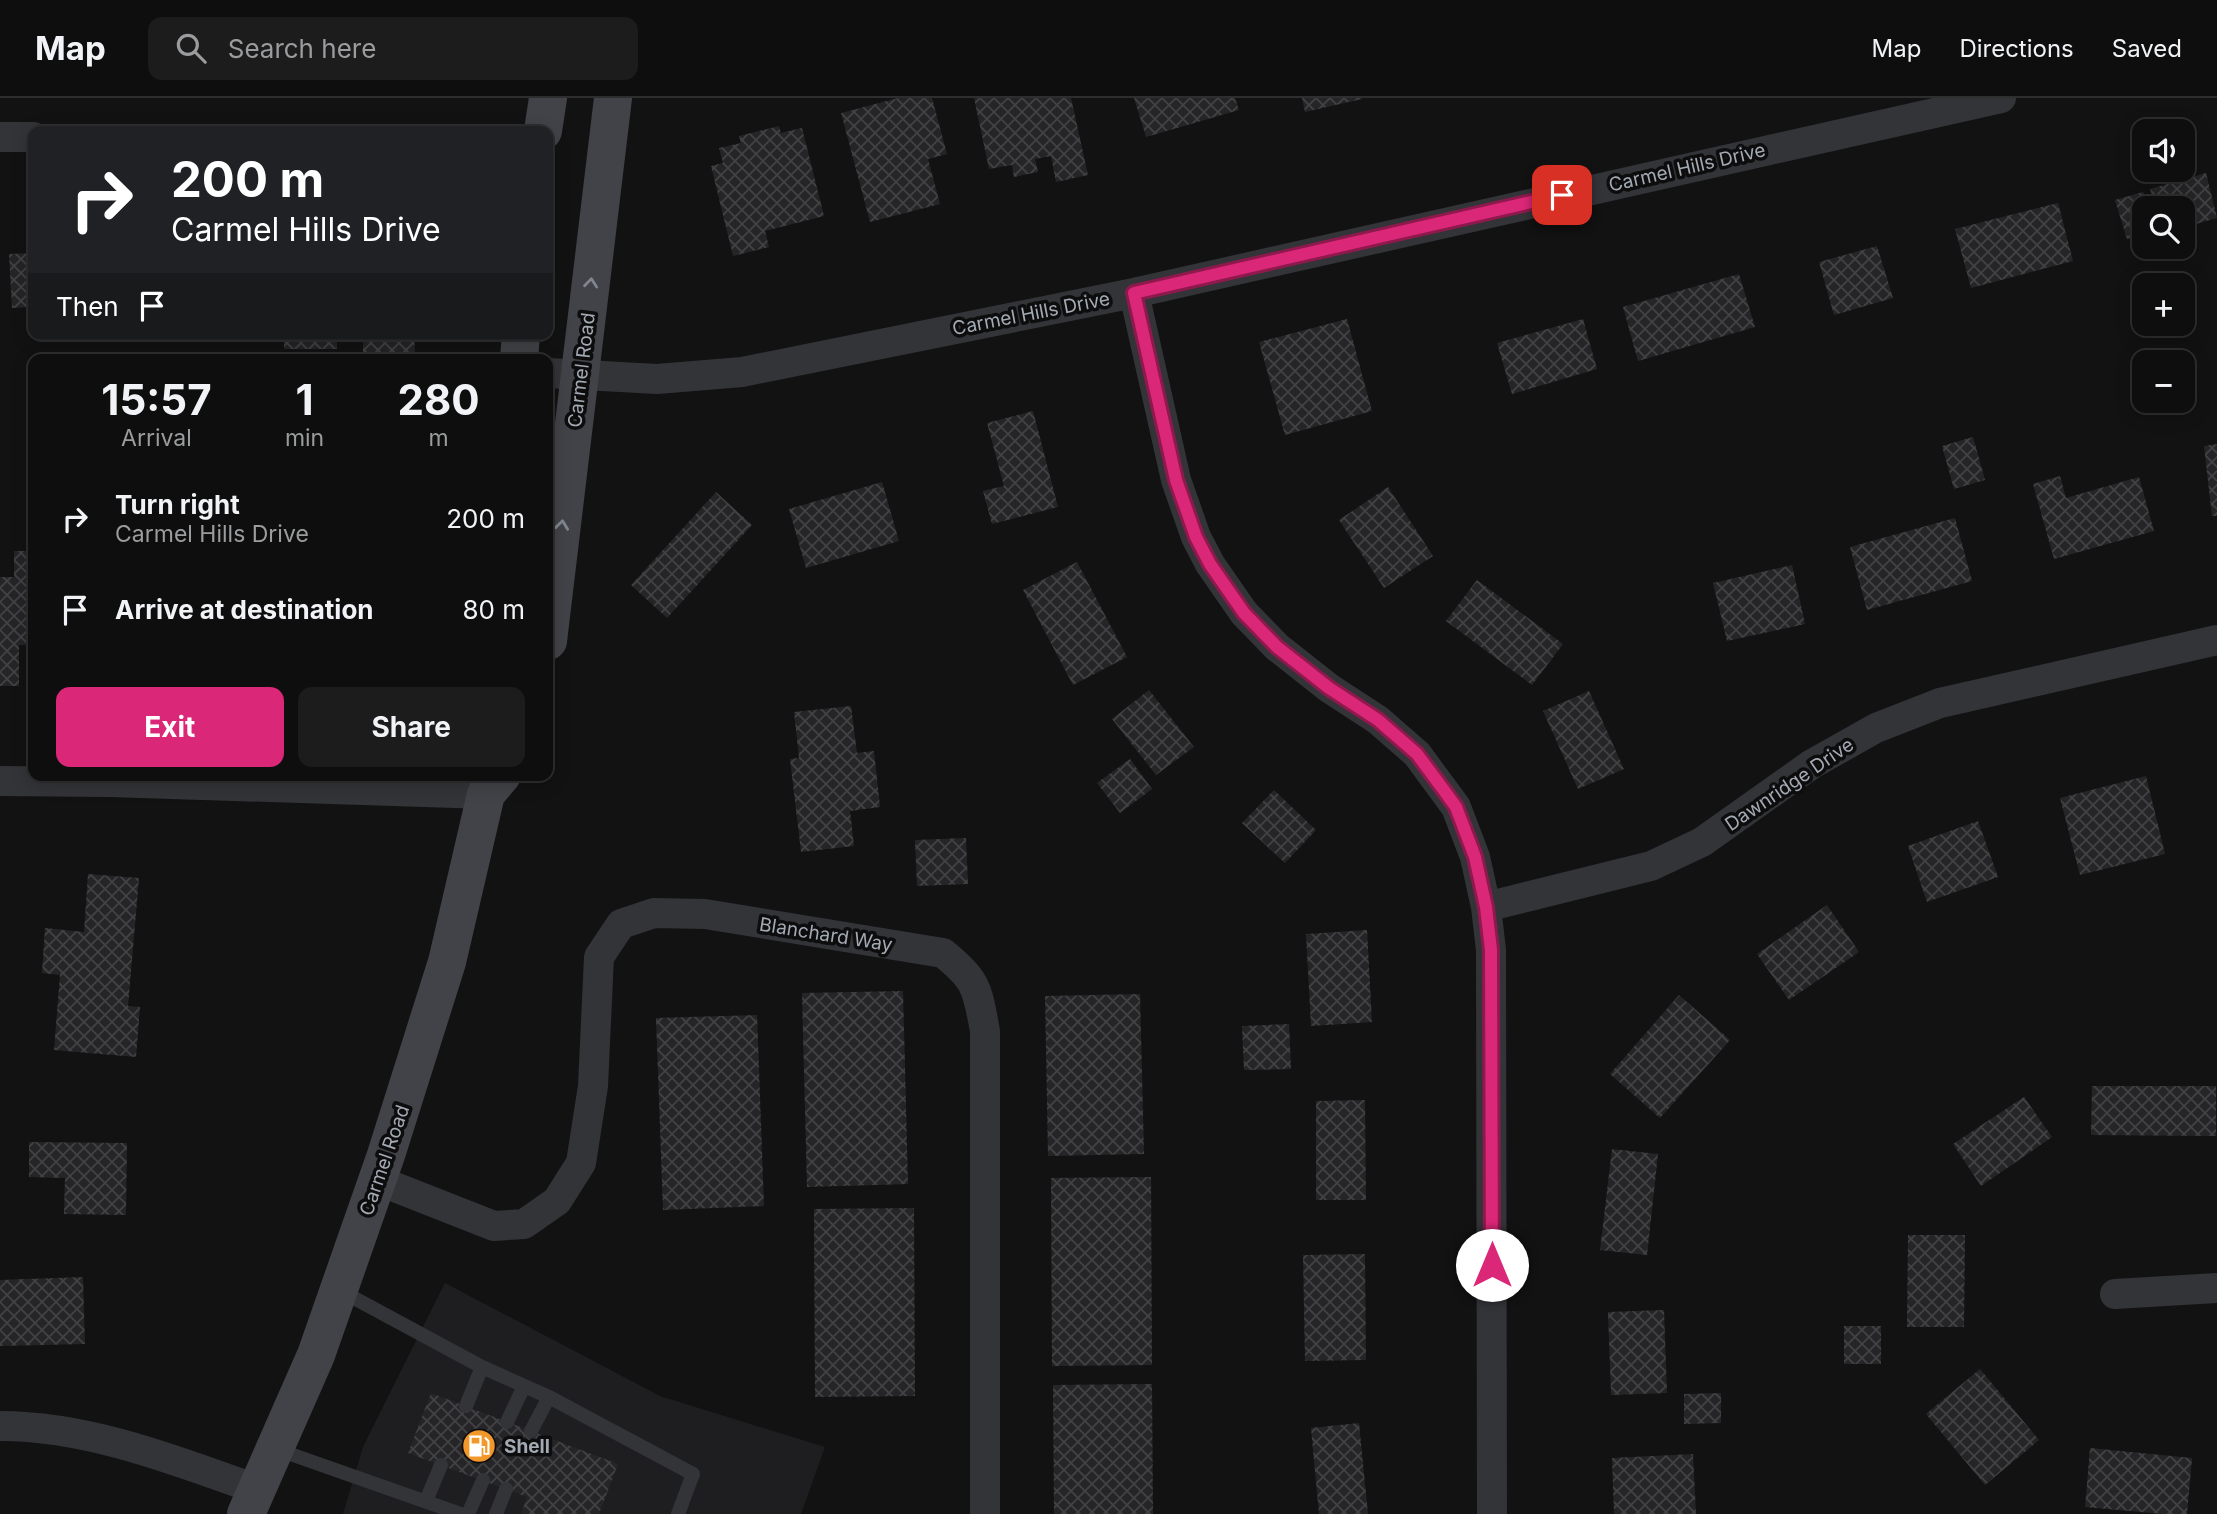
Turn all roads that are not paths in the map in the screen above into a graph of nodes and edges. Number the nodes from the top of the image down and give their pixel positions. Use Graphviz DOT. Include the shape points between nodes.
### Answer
graph roads {
  1 [pos="548,98"];
  2 [pos="613,98"];
  3 [pos="2001,98"];
  4 [pos="544,126"];
  5 [pos="0,137"];
  6 [pos="28,137"];
  7 [pos="1134,293"];
  8 [pos="564,374"];
  9 [pos="553,558"];
  10 [pos="2217,640"];
  11 [pos="0,781"];
  12 [pos="490,781"];
  13 [pos="1486,907"];
  14 [pos="377,1180"];
  15 [pos="2217,1288"];
  16 [pos="339,1291"];
  17 [pos="2115,1294"];
  18 [pos="482,1367"];
  19 [pos="523,1386"];
  20 [pos="549,1397"];
  21 [pos="466,1406"];
  22 [pos="507,1422"];
  23 [pos="0,1426"];
  24 [pos="531,1432"];
  25 [pos="275,1449"];
  26 [pos="441,1465"];
  27 [pos="483,1480"];
  28 [pos="506,1489"];
  29 [pos="426,1501"];
  30 [pos="251,1502"];
  31 [pos="461,1514"];
  32 [pos="468,1514"];
  33 [pos="496,1514"];
  34 [pos="678,1514"];
  35 [pos="985,1514"];
  36 [pos="1492,1514"];
  1 -- 4 [label="main road"];
  8 -- 2 [label="main road, Carmel Road, one-way"];
  3 -- 7 [label="street, Carmel Hills Drive"];
  5 -- 6 [label="street"];
  7 -- 8 [label="street, Carmel Hills Drive" via="742,372 657,379"];
  7 -- 13 [label="street" via="1176,480 1210,564 1244,613 1277,647 1417,754 1456,807 1475,857"];
  9 -- 8 [label="main road, Carmel Road, one-way"];
  10 -- 13 [label="street, Dawnridge Drive" via="1940,703 1865,734 1812,764 1702,842 1651,866"];
  11 -- 12 [label="street"];
  12 -- 14 [label="main road, Carmel Road" via="447,962"];
  13 -- 36 [label="street" via="1491,964"];
  14 -- 16 [label="main road, Carmel Road"];
  14 -- 35 [label="street, Blanchard Way" via="494,1226 524,1224 556,1201 581,1163 593,1086 599,957 621,924 654,913 705,914 943,953 964,970 977,989 985,1031"];
  15 -- 17 [label="street"];
  16 -- 18 [label="lane"];
  16 -- 25 [label="main road, Carmel Road" via="317,1355"];
  18 -- 19 [label="lane"];
  18 -- 21 [label="lane"];
  19 -- 20 [label="lane"];
  19 -- 22 [label="lane"];
  20 -- 24 [label="lane"];
  20 -- 34 [label="lane" via="693,1474"];
  23 -- 30 [label="street" via="27,1426 140,1448"];
  25 -- 29 [label="lane"];
  25 -- 30 [label="main road, Carmel Road"];
  26 -- 29 [label="lane"];
  27 -- 32 [label="lane"];
  28 -- 33 [label="lane"];
  29 -- 31 [label="lane"];
}
